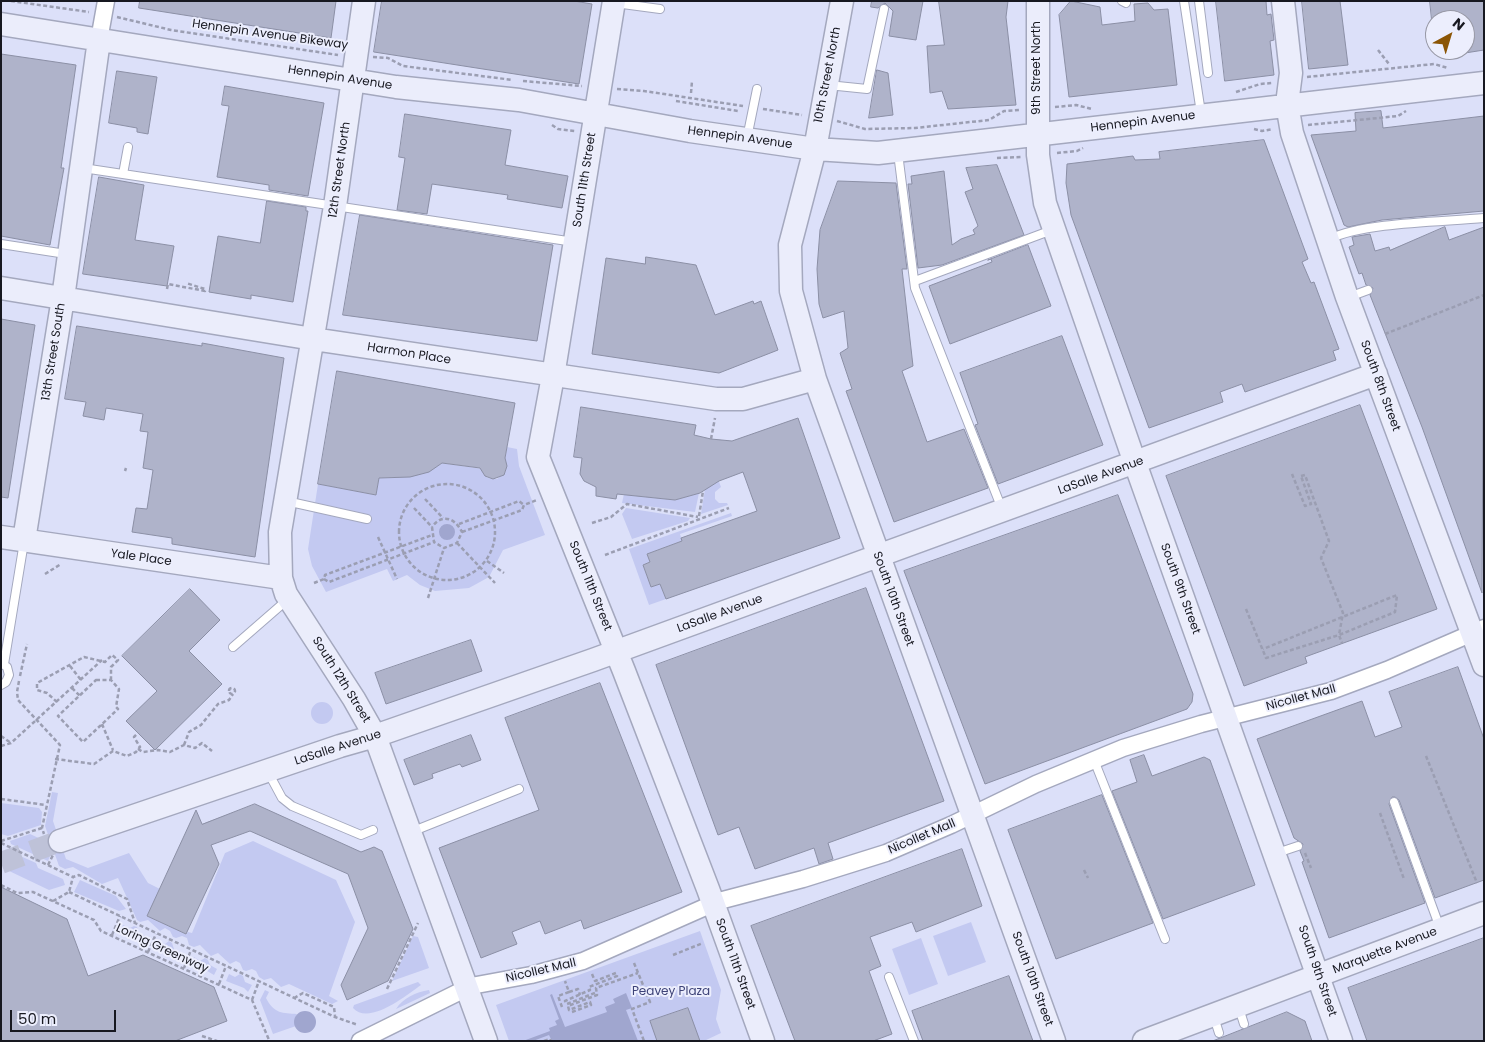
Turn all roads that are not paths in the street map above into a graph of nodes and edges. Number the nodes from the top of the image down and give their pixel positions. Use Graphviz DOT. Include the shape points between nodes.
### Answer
graph roads {
  1 [pos="364,1"];
  2 [pos="842,1"];
  3 [pos="1038,1"];
  4 [pos="1184,1"];
  5 [pos="1199,1"];
  6 [pos="1283,1"];
  7 [pos="614,2"];
  8 [pos="105,8"];
  9 [pos="884,9"];
  10 [pos="660,10"];
  11 [pos="1,24"];
  12 [pos="99,40"];
  13 [pos="1208,73"];
  14 [pos="353,80"];
  15 [pos="1484,83"];
  16 [pos="826,85"];
  17 [pos="757,89"];
  18 [pos="1287,104"];
  19 [pos="595,114"];
  20 [pos="1201,114"];
  21 [pos="1038,134"];
  22 [pos="746,139"];
  23 [pos="128,147"];
  24 [pos="815,149"];
  25 [pos="898,151"];
  26 [pos="81,168"];
  27 [pos="124,174"];
  28 [pos="335,206"];
  29 [pos="1484,218"];
  30 [pos="1054,230"];
  31 [pos="1327,240"];
  32 [pos="575,242"];
  33 [pos="1,244"];
  34 [pos="69,254"];
  35 [pos="915,281"];
  36 [pos="1,288"];
  37 [pos="1368,290"];
  38 [pos="1347,297"];
  39 [pos="63,298"];
  40 [pos="313,339"];
  41 [pos="1376,374"];
  42 [pos="553,376"];
  43 [pos="815,379"];
  44 [pos="1135,463"];
  45 [pos="285,500"];
  46 [pos="1003,511"];
  47 [pos="367,519"];
  48 [pos="1,537"];
  49 [pos="24,540"];
  50 [pos="878,556"];
  51 [pos="285,588"];
  52 [pos="1478,631"];
  53 [pos="233,647"];
  54 [pos="616,651"];
  55 [pos="3,664"];
  56 [pos="1484,665"];
  57 [pos="1,685"];
  58 [pos="1226,718"];
  59 [pos="375,736"];
  60 [pos="1094,760"];
  61 [pos="267,771"];
  62 [pos="519,789"];
  63 [pos="1394,802"];
  64 [pos="972,815"];
  65 [pos="373,830"];
  66 [pos="409,833"];
  67 [pos="52,842"];
  68 [pos="1298,846"];
  69 [pos="1276,854"];
  70 [pos="713,903"];
  71 [pos="1484,913"];
  72 [pos="1440,930"];
  73 [pos="1165,939"];
  74 [pos="1320,976"];
  75 [pos="890,977"];
  76 [pos="466,988"];
  77 [pos="359,1033"];
  78 [pos="1172,1036"];
  79 [pos="486,1041"];
  80 [pos="762,1041"];
  81 [pos="914,1041"];
  82 [pos="1054,1041"];
  83 [pos="1144,1041"];
  84 [pos="1341,1041"];
  1 -- 14 [label="street, 12th Street North"];
  2 -- 16 [label="street, 10th Street North"];
  3 -- 21 [label="street, 9th Street North"];
  4 -- 20 [label="lane"];
  5 -- 13 [label="lane"];
  6 -- 18 [label="street, South 8th Street" via="1291,74"];
  7 -- 10 [label="lane"];
  7 -- 19 [label="street, South 11th Street"];
  8 -- 12 [label="street"];
  9 -- 16 [label="lane" via="867,89"];
  11 -- 12 [label="street, Hennepin Avenue"];
  12 -- 14 [label="street, Hennepin Avenue"];
  12 -- 26 [label="street, 13th Street South"];
  14 -- 19 [label="street, Hennepin Avenue" via="519,100"];
  14 -- 28 [label="street, 12th Street North"];
  15 -- 18 [label="street, Hennepin Avenue"];
  16 -- 24 [label="street, 10th Street North"];
  17 -- 22 [label="lane"];
  18 -- 20 [label="street, Hennepin Avenue"];
  18 -- 31 [label="street, South 8th Street" via="1292,133"];
  19 -- 22 [label="street, Hennepin Avenue"];
  19 -- 32 [label="street, South 11th Street"];
  20 -- 21 [label="street, Hennepin Avenue"];
  21 -- 25 [label="street, Hennepin Avenue"];
  21 -- 30 [label="street, South 9th Street" via="1045,203"];
  22 -- 24 [label="street, Hennepin Avenue"];
  23 -- 27 [label="lane"];
  24 -- 25 [label="street, Hennepin Avenue"];
  24 -- 43 [label="street, South 10th Street" via="790,244 790,291"];
  25 -- 35 [label="lane"];
  26 -- 27 [label="lane"];
  26 -- 34 [label="street, 13th Street South"];
  27 -- 28 [label="lane"];
  28 -- 32 [label="lane"];
  28 -- 40 [label="street, 12th Street North"];
  29 -- 31 [label="lane" via="1364,229"];
  30 -- 35 [label="lane"];
  30 -- 44 [label="street, South 9th Street"];
  31 -- 38 [label="street, South 8th Street"];
  32 -- 42 [label="street, South 11th Street"];
  33 -- 34 [label="lane"];
  34 -- 39 [label="street, 13th Street South"];
  35 -- 46 [label="lane" via="915,288"];
  36 -- 39 [label="street, Harmon Place"];
  37 -- 38 [label="lane"];
  38 -- 41 [label="street, South 8th Street"];
  39 -- 40 [label="street, Harmon Place"];
  39 -- 49 [label="street, 13th Street South"];
  40 -- 42 [label="street, Harmon Place"];
  40 -- 45 [label="street"];
  41 -- 44 [label="street, LaSalle Avenue"];
  41 -- 52 [label="street, South 8th Street"];
  42 -- 43 [label="street, Harmon Place" via="730,400"];
  42 -- 54 [label="street, South 11th Street" via="538,457"];
  43 -- 50 [label="street, South 10th Street"];
  44 -- 46 [label="street, LaSalle Avenue"];
  44 -- 58 [label="street, South 9th Street"];
  45 -- 47 [label="lane"];
  45 -- 51 [label="street" via="280,532"];
  46 -- 50 [label="street, LaSalle Avenue"];
  48 -- 49 [label="street, Yale Place"];
  49 -- 51 [label="street, Yale Place"];
  49 -- 55 [label="lane, 13th Street South"];
  50 -- 54 [label="street, LaSalle Avenue"];
  50 -- 64 [label="street, South 10th Street"];
  51 -- 53 [label="lane"];
  51 -- 59 [label="street, South 12th Street"];
  52 -- 56 [label="street, South 8th Street"];
  52 -- 58 [label="street, Nicollet Mall" via="1331,691"];
  54 -- 59 [label="street, LaSalle Avenue"];
  54 -- 70 [label="street, South 11th Street"];
  55 -- 57 [label="lane, 13th Street South" via="9,675"];
  58 -- 60 [label="street, Nicollet Mall" via="1145,741"];
  58 -- 69 [label="street, South 9th Street"];
  59 -- 61 [label="street, LaSalle Avenue"];
  59 -- 66 [label="street, South 12th Street"];
  60 -- 64 [label="street, Nicollet Mall"];
  60 -- 73 [label="lane"];
  61 -- 65 [label="lane" via="282,798 292,806 361,834"];
  61 -- 67 [label="street, LaSalle Avenue"];
  62 -- 66 [label="lane"];
  63 -- 72 [label="lane"];
  64 -- 70 [label="street, Nicollet Mall" via="864,860"];
  64 -- 82 [label="street, South 10th Street"];
  66 -- 76 [label="street, South 12th Street"];
  68 -- 69 [label="lane"];
  69 -- 74 [label="street, South 9th Street"];
  70 -- 76 [label="street, Nicollet Mall" via="583,961"];
  70 -- 80 [label="street, South 11th Street"];
  71 -- 72 [label="street, Marquette Avenue"];
  72 -- 74 [label="street, Marquette Avenue"];
  74 -- 78 [label="street, Marquette Avenue" via="1241,1015"];
  74 -- 84 [label="street, South 9th Street"];
  75 -- 81 [label="lane"];
  76 -- 77 [label="street, Nicollet Mall"];
  76 -- 79 [label="street, South 12th Street"];
  78 -- 83 [label="street, Marquette Avenue"];
}
